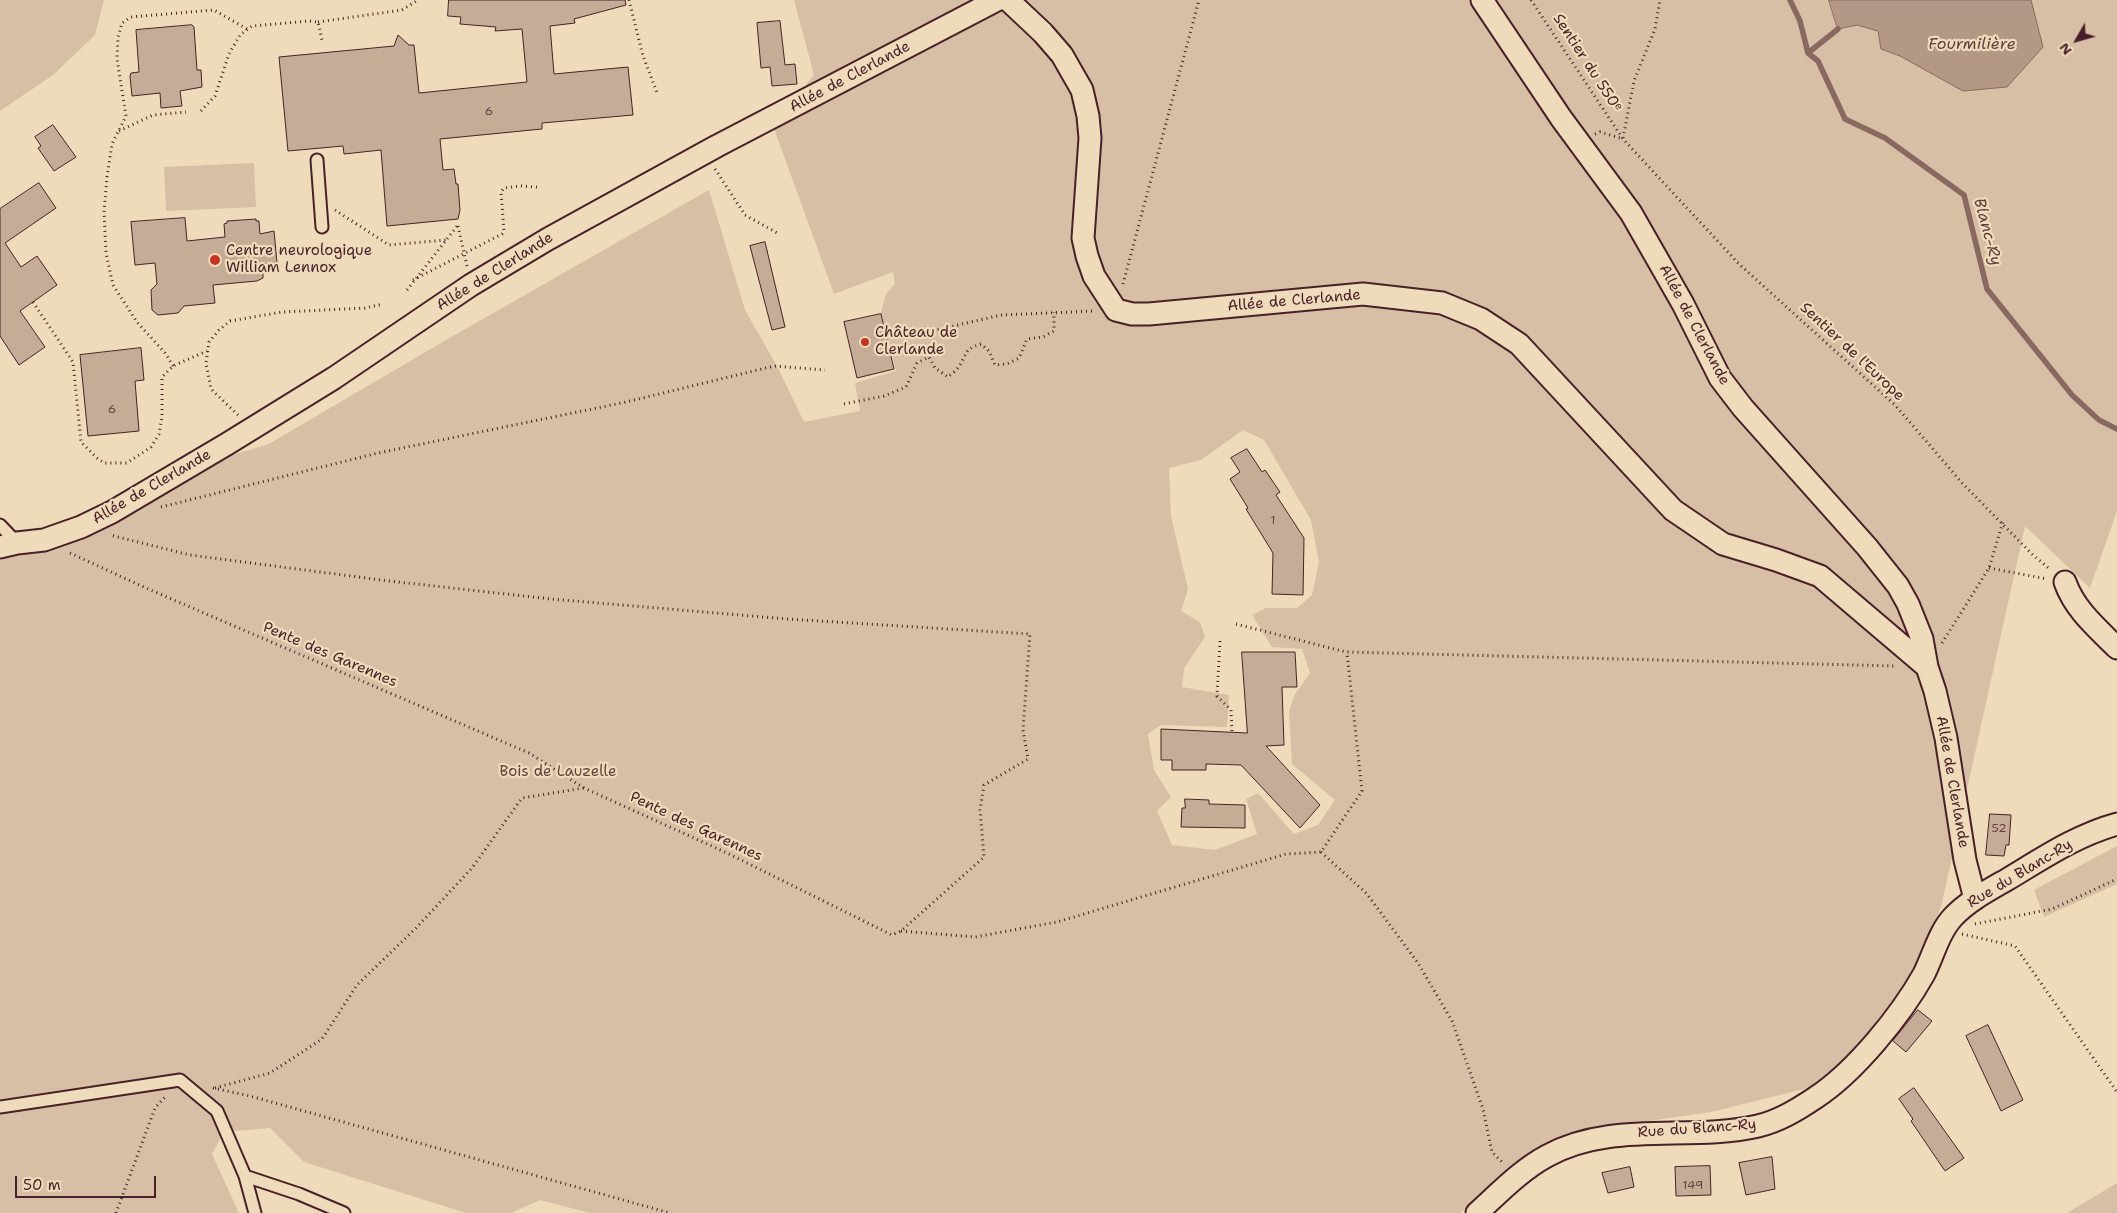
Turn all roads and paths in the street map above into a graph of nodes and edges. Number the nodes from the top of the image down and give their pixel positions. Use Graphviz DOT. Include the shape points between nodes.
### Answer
graph roads {
  1 [pos="418,0"];
  2 [pos="629,0"];
  3 [pos="997,0"];
  4 [pos="1008,0"];
  5 [pos="1199,0"];
  6 [pos="1482,0"];
  7 [pos="1531,0"];
  8 [pos="1660,0"];
  9 [pos="318,22"];
  10 [pos="247,29"];
  11 [pos="322,40"];
  12 [pos="658,95"];
  13 [pos="201,111"];
  14 [pos="186,112"];
  15 [pos="118,131"];
  16 [pos="1623,139"];
  17 [pos="704,153"];
  18 [pos="317,160"];
  19 [pos="537,187"];
  20 [pos="320,200"];
  21 [pos="322,227"];
  22 [pos="779,234"];
  23 [pos="446,240"];
  24 [pos="464,254"];
  25 [pos="413,280"];
  26 [pos="471,285"];
  27 [pos="407,290"];
  28 [pos="33,302"];
  29 [pos="383,304"];
  30 [pos="1116,310"];
  31 [pos="1090,311"];
  32 [pos="1054,312"];
  33 [pos="928,332"];
  34 [pos="207,351"];
  35 [pos="173,366"];
  36 [pos="826,370"];
  37 [pos="844,404"];
  38 [pos="261,423"];
  39 [pos="157,508"];
  40 [pos="2003,522"];
  41 [pos="0,525"];
  42 [pos="81,527"];
  43 [pos="44,540"];
  44 [pos="8,545"];
  45 [pos="1989,568"];
  46 [pos="2065,582"];
  47 [pos="1236,624"];
  48 [pos="1220,640"];
  49 [pos="2117,648"];
  50 [pos="1346,652"];
  51 [pos="1927,666"];
  52 [pos="1232,732"];
  53 [pos="584,788"];
  54 [pos="2117,824"];
  55 [pos="1321,852"];
  56 [pos="2117,879"];
  57 [pos="1975,899"];
  58 [pos="1945,930"];
  59 [pos="901,931"];
  60 [pos="180,1080"];
  61 [pos="215,1088"];
  62 [pos="2117,1092"];
  63 [pos="250,1096"];
  64 [pos="0,1107"];
  65 [pos="245,1176"];
  66 [pos="1517,1178"];
  67 [pos="116,1213"];
  68 [pos="255,1213"];
  69 [pos="344,1213"];
  70 [pos="670,1213"];
  71 [pos="1477,1213"];
  1 -- 9 [label="path" via="402,10"];
  2 -- 12 [label="path" via="643,56"];
  3 -- 17 [label="street, Allée de Clerlande"];
  4 -- 30 [label="street" via="1062,55 1082,90 1090,138 1084,238 1086,256 1094,276"];
  5 -- 30 [label="path"];
  6 -- 51 [label="street, Allée de Clerlande" via="1561,118 1632,213 1720,378 1898,586 1922,639"];
  7 -- 16 [label="path, Sentier du 550ᵉ"];
  8 -- 16 [label="path" via="1655,30 1634,81"];
  9 -- 10 [label="path"];
  9 -- 11 [label="path"];
  10 -- 13 [label="path" via="229,54 215,96"];
  10 -- 15 [label="path" via="214,10 131,17 122,24 117,59 126,116"];
  14 -- 15 [label="path" via="154,115"];
  15 -- 35 [label="path" via="112,144 104,212 106,253 113,285"];
  16 -- 40 [label="path, Sentier de l'Europe" via="1739,264 1895,405 1963,484"];
  17 -- 22 [label="path" via="745,215"];
  17 -- 26 [label="street, Allée de Clerlande"];
  18 -- 20 [label="lane"];
  19 -- 24 [label="path" via="504,188 501,192 504,231"];
  20 -- 21 [label="lane"];
  20 -- 23 [label="path" via="389,246"];
  23 -- 24 [label="path" via="458,225"];
  23 -- 25 [label="path"];
  24 -- 25 [label="path"];
  24 -- 26 [label="path"];
  25 -- 27 [label="path"];
  26 -- 38 [label="street, Allée de Clerlande"];
  28 -- 35 [label="path" via="73,362 81,442 104,463 127,463 151,447 159,434 162,417 162,377"];
  29 -- 34 [label="path" via="365,308 282,312 230,321 209,342"];
  30 -- 51 [label="street, Allée de Clerlande" via="1149,314 1363,294 1442,303 1480,319 1519,344 1673,510 1723,544 1820,576"];
  31 -- 32 [label="path"];
  32 -- 33 [label="path" via="1001,315"];
  32 -- 37 [label="path" via="1054,331 1043,337 1027,339 1019,358 1007,364 995,365 989,350 981,344 970,346 958,368 948,377 935,368 929,356 917,363 906,387 884,396"];
  34 -- 35 [label="path"];
  34 -- 38 [label="path" via="211,389 236,414"];
  36 -- 39 [label="path" via="774,366 626,402 378,453"];
  38 -- 42 [label="street, Allée de Clerlande" via="133,500"];
  40 -- 45 [label="path"];
  40 -- 46 [label="path, Sentier de l'Europe" via="2033,555"];
  41 -- 44 [label="lane"];
  42 -- 43 [label="street, Allée de Clerlande"];
  42 -- 59 [label="path" via="190,555 399,582 787,619 1030,634 1023,730 1028,758 984,785 980,810 984,857"];
  43 -- 44 [label="street, Allée de Clerlande"];
  43 -- 53 [label="path, Pente des Garennes" via="155,592 529,753"];
  45 -- 46 [label="path"];
  45 -- 51 [label="path"];
  46 -- 49 [label="street" via="2081,612"];
  47 -- 50 [label="path"];
  48 -- 52 [label="path" via="1217,696 1231,710"];
  50 -- 51 [label="path"];
  50 -- 55 [label="path" via="1362,791"];
  51 -- 57 [label="street, Allée de Clerlande" via="1946,738"];
  53 -- 59 [label="path, Pente des Garennes" via="727,853 892,935"];
  53 -- 61 [label="path" via="522,798 472,868 357,985 322,1039 270,1073"];
  54 -- 57 [label="street, Rue du Blanc-Ry" via="2094,830"];
  55 -- 59 [label="path, Pente des Garennes" via="1286,854 1057,922 975,937"];
  55 -- 66 [label="path" via="1367,894 1418,963 1452,1021 1483,1109 1492,1152"];
  56 -- 58 [label="path" via="2052,909"];
  57 -- 58 [label="street, Rue du Blanc-Ry" via="1952,918"];
  58 -- 62 [label="path" via="2015,946"];
  58 -- 66 [label="street, Rue du Blanc-Ry" via="1915,989 1881,1034 1832,1085 1795,1111 1772,1122 1743,1128 1627,1134 1585,1142 1548,1155"];
  60 -- 64 [label="lane"];
  60 -- 65 [label="lane" via="217,1111"];
  60 -- 67 [label="path" via="155,1108"];
  63 -- 70 [label="path"];
  65 -- 68 [label="lane"];
  65 -- 69 [label="lane"];
  66 -- 71 [label="street, Rue du Blanc-Ry"];
}
